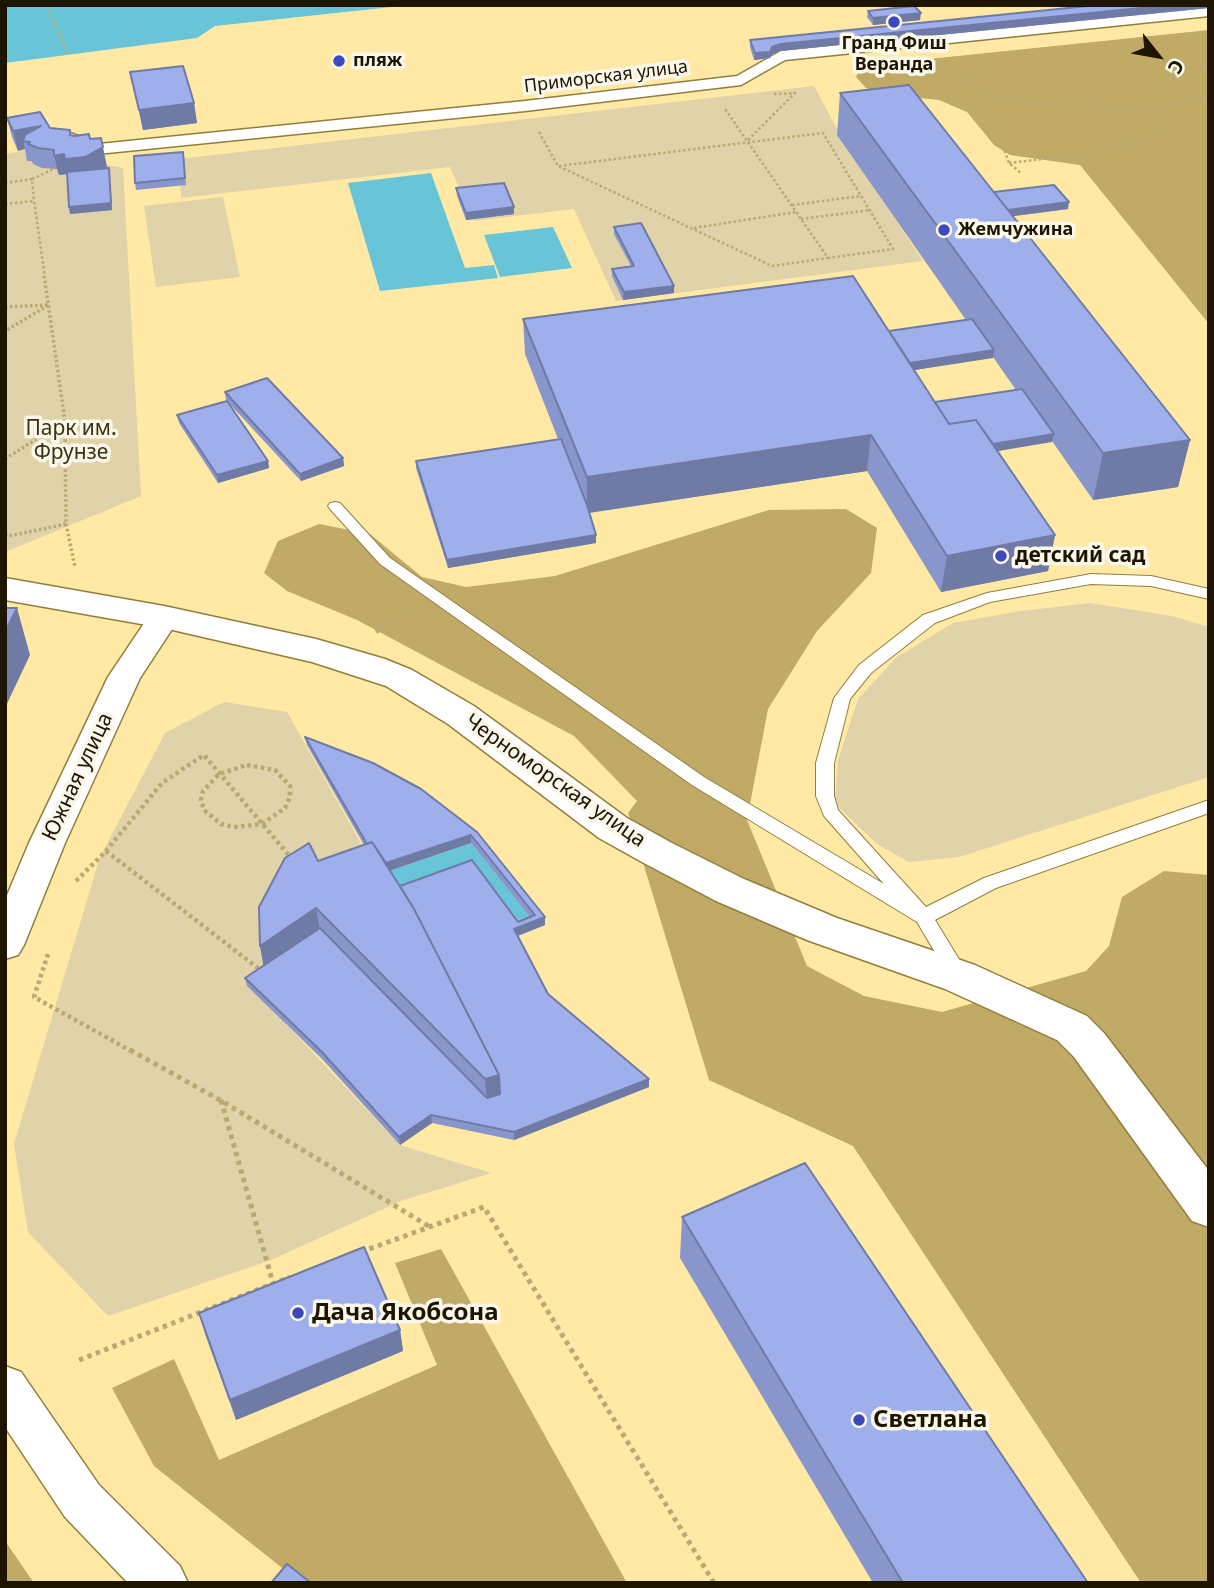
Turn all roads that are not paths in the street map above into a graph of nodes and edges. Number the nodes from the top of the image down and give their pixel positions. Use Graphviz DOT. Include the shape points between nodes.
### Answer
graph roads {
  1 [pos="1209,10"];
  2 [pos="58,133"];
  3 [pos="335,506"];
  4 [pos="5,589"];
  5 [pos="1209,594"];
  6 [pos="164,617"];
  7 [pos="1209,806"];
  8 [pos="924,917"];
  9 [pos="5,945"];
  10 [pos="960,977"];
  11 [pos="1209,1207"];
  12 [pos="5,1387"];
  13 [pos="163,1583"];
  1 -- 2 [label="street, Приморская улица" via="781,56 741,80 525,106 97,149"];
  3 -- 8 [label="lane" via="385,561 698,781"];
  4 -- 6 [label="main road, Черноморская улица"];
  5 -- 8 [label="lane" via="1151,581 1091,579 987,598 929,618 865,669 842,698 825,763 825,796 830,812"];
  6 -- 9 [label="street, Южная улица" via="124,677"];
  6 -- 10 [label="main road, Черноморская улица" via="316,651 400,678 461,715 614,828 656,852 810,924"];
  7 -- 8 [label="lane" via="990,883"];
  8 -- 10 [label="lane"];
  10 -- 11 [label="main road, Черноморская улица" via="1073,1028"];
  12 -- 13 [label="street" via="82,1501"];
}
